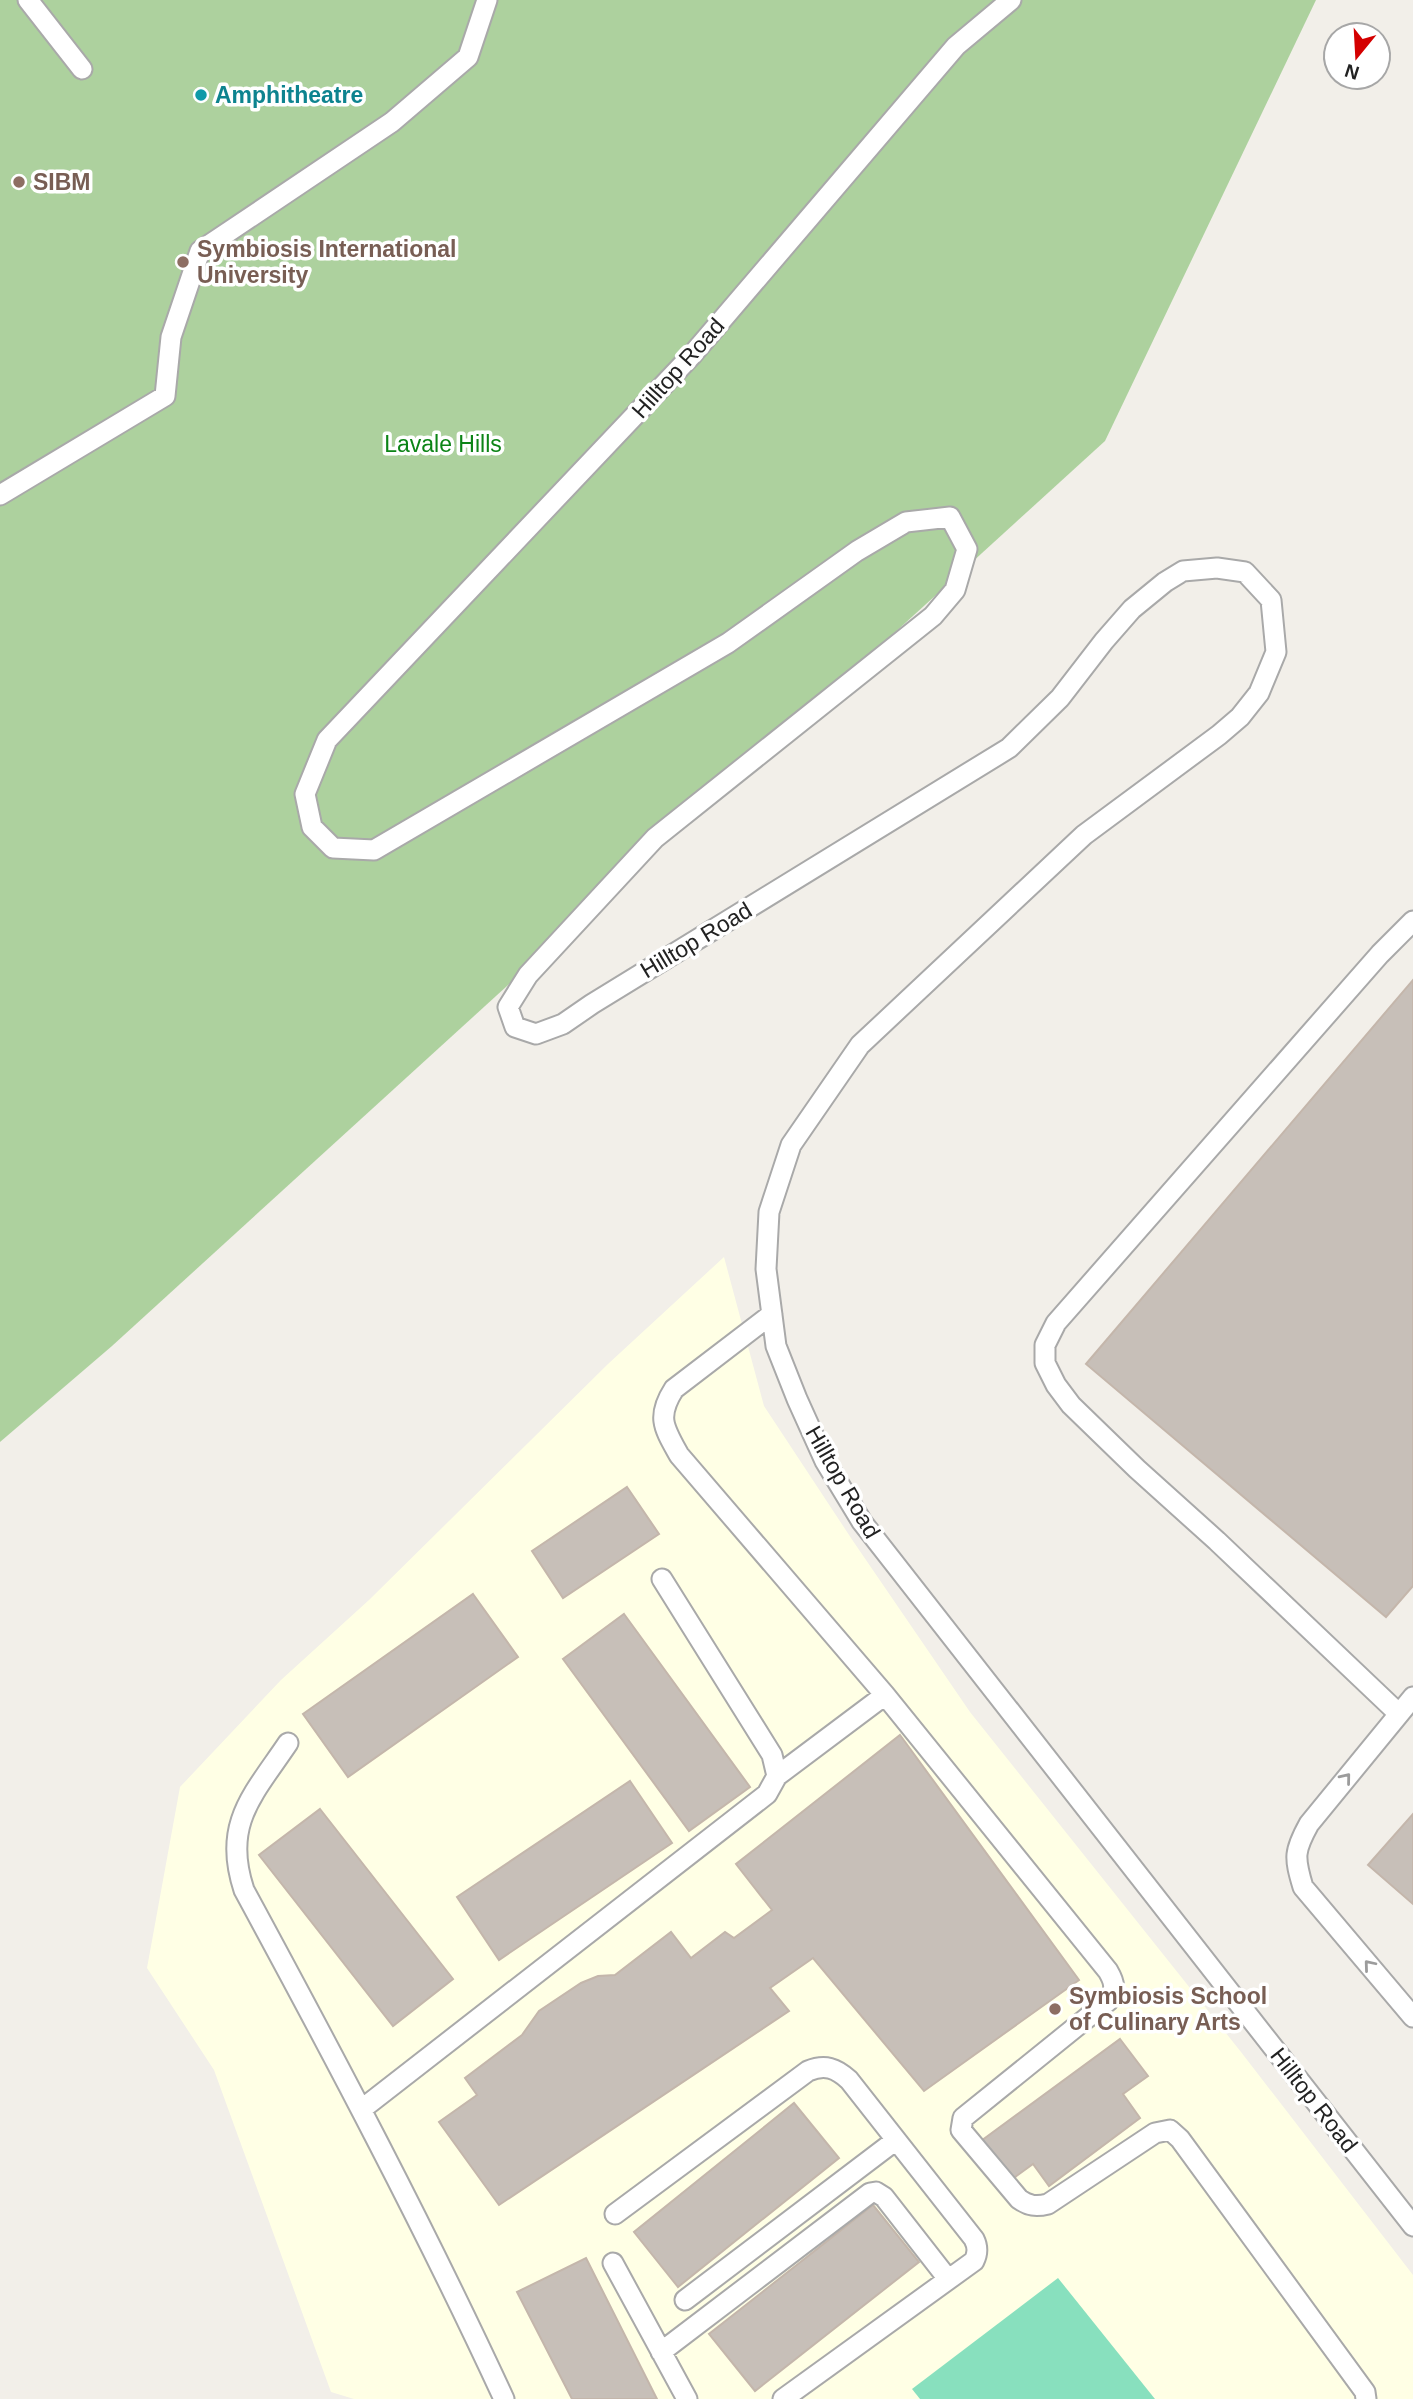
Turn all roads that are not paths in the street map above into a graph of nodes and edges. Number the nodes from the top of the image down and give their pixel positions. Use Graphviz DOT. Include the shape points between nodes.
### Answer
graph roads {
  1 [pos="28,0"];
  2 [pos="487,0"];
  3 [pos="1011,0"];
  4 [pos="82,69"];
  5 [pos="0,495"];
  6 [pos="1413,921"];
  7 [pos="772,1314"];
  8 [pos="662,1580"];
  9 [pos="885,1695"];
  10 [pos="1413,1697"];
  11 [pos="1398,1713"];
  12 [pos="288,1743"];
  13 [pos="777,1776"];
  14 [pos="1413,2017"];
  15 [pos="362,2109"];
  16 [pos="896,2140"];
  17 [pos="615,2214"];
  18 [pos="1413,2227"];
  19 [pos="613,2263"];
  20 [pos="948,2279"];
  21 [pos="685,2300"];
  22 [pos="661,2352"];
  23 [pos="504,2399"];
  24 [pos="687,2399"];
  25 [pos="783,2399"];
  26 [pos="1366,2399"];
  1 -- 4 [label="lane"];
  2 -- 5 [label="lane" via="468,57 392,122 200,251 171,337 165,396"];
  3 -- 7 [label="lane, Hilltop Road" via="956,46 692,355 327,740 305,794 312,827 333,848 374,850 728,643 857,551 906,522 950,517 967,550 955,590 933,616 654,838 528,975 508,1007 515,1027 536,1034 563,1024 1009,748 1060,698 1132,609 1183,571 1217,568 1245,572 1271,600 1276,652 1259,693 1240,717 1084,835 860,1045 791,1144 769,1212 766,1269"];
  6 -- 11 [label="lane" via="1056,1323 1045,1345 1045,1363 1071,1405"];
  7 -- 9 [label="lane" via="674,1389 662,1418 679,1455"];
  7 -- 18 [label="lane, Hilltop Road" via="776,1346 797,1398 825,1461 862,1522"];
  8 -- 13 [label="lane" via="772,1755"];
  9 -- 13 [label="lane"];
  9 -- 26 [label="lane" via="1114,1982 1108,2001 963,2118 961,2130 1019,2199 1037,2207 1156,2133 1170,2130"];
  10 -- 11 [label="lane"];
  14 -- 11 [label="lane, one-way" via="1303,1887 1296,1864 1297,1845 1309,1824"];
  12 -- 15 [label="lane" via="239,1824 237,1868 244,1890"];
  13 -- 15 [label="lane" via="767,1794"];
  15 -- 23 [label="lane"];
  16 -- 17 [label="lane" via="840,2072 818,2067"];
  16 -- 20 [label="lane" via="978,2247 974,2261"];
  16 -- 21 [label="lane"];
  19 -- 22 [label="lane"];
  20 -- 22 [label="lane" via="884,2197 870,2193"];
  20 -- 25 [label="lane"];
  22 -- 24 [label="lane"];
}
